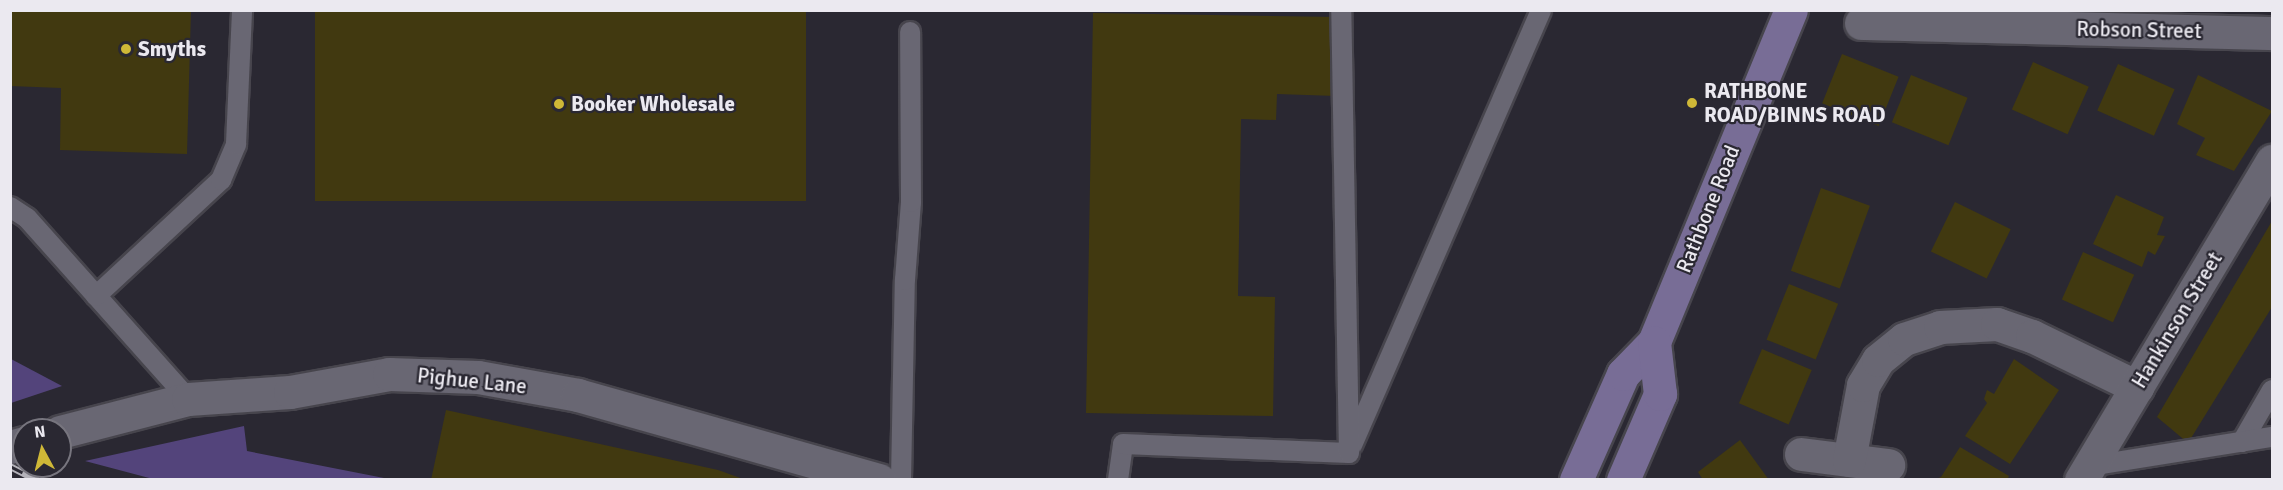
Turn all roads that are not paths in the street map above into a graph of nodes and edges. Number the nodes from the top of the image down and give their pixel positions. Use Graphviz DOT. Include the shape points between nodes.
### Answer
graph roads {
  1 [pos="242,10"];
  2 [pos="1341,10"];
  3 [pos="1541,10"];
  4 [pos="1791,10"];
  5 [pos="1861,23"];
  6 [pos="910,32"];
  7 [pos="2272,33"];
  8 [pos="2272,161"];
  9 [pos="10,207"];
  10 [pos="96,296"];
  11 [pos="1654,342"];
  12 [pos="2137,387"];
  13 [pos="2272,390"];
  14 [pos="188,399"];
  15 [pos="72,429"];
  16 [pos="2272,437"];
  17 [pos="2242,442"];
  18 [pos="1349,453"];
  19 [pos="1802,454"];
  20 [pos="1849,460"];
  21 [pos="1888,465"];
  22 [pos="2086,473"];
  23 [pos="879,480"];
  24 [pos="901,480"];
  25 [pos="1118,480"];
  26 [pos="1576,480"];
  27 [pos="1623,480"];
  1 -- 10 [label="lane" via="236,144 220,180"];
  2 -- 18 [label="lane"];
  3 -- 18 [label="lane"];
  4 -- 11 [label="main road, Rathbone Road"];
  5 -- 7 [label="street, Robson Street"];
  6 -- 24 [label="lane" via="911,202 905,280"];
  8 -- 12 [label="street, Hankinson Street"];
  9 -- 10 [label="lane" via="27,218"];
  10 -- 14 [label="lane"];
  11 -- 26 [label="main road, Rathbone Road" via="1623,374"];
  11 -- 27 [label="main road, Rathbone Road" via="1660,394"];
  12 -- 20 [label="street" via="2031,336 1997,324 1940,327 1904,339 1878,360 1863,385"];
  12 -- 22 [label="street, Hankinson Street"];
  13 -- 17 [label="lane"];
  14 -- 15 [label="street, Pighue Lane"];
  14 -- 23 [label="street, Pighue Lane" via="290,392 389,374 478,377 578,395"];
  16 -- 17 [label="lane"];
  17 -- 22 [label="lane"];
  18 -- 25 [label="lane" via="1123,444"];
  19 -- 20 [label="street"];
  20 -- 21 [label="street"];
}
